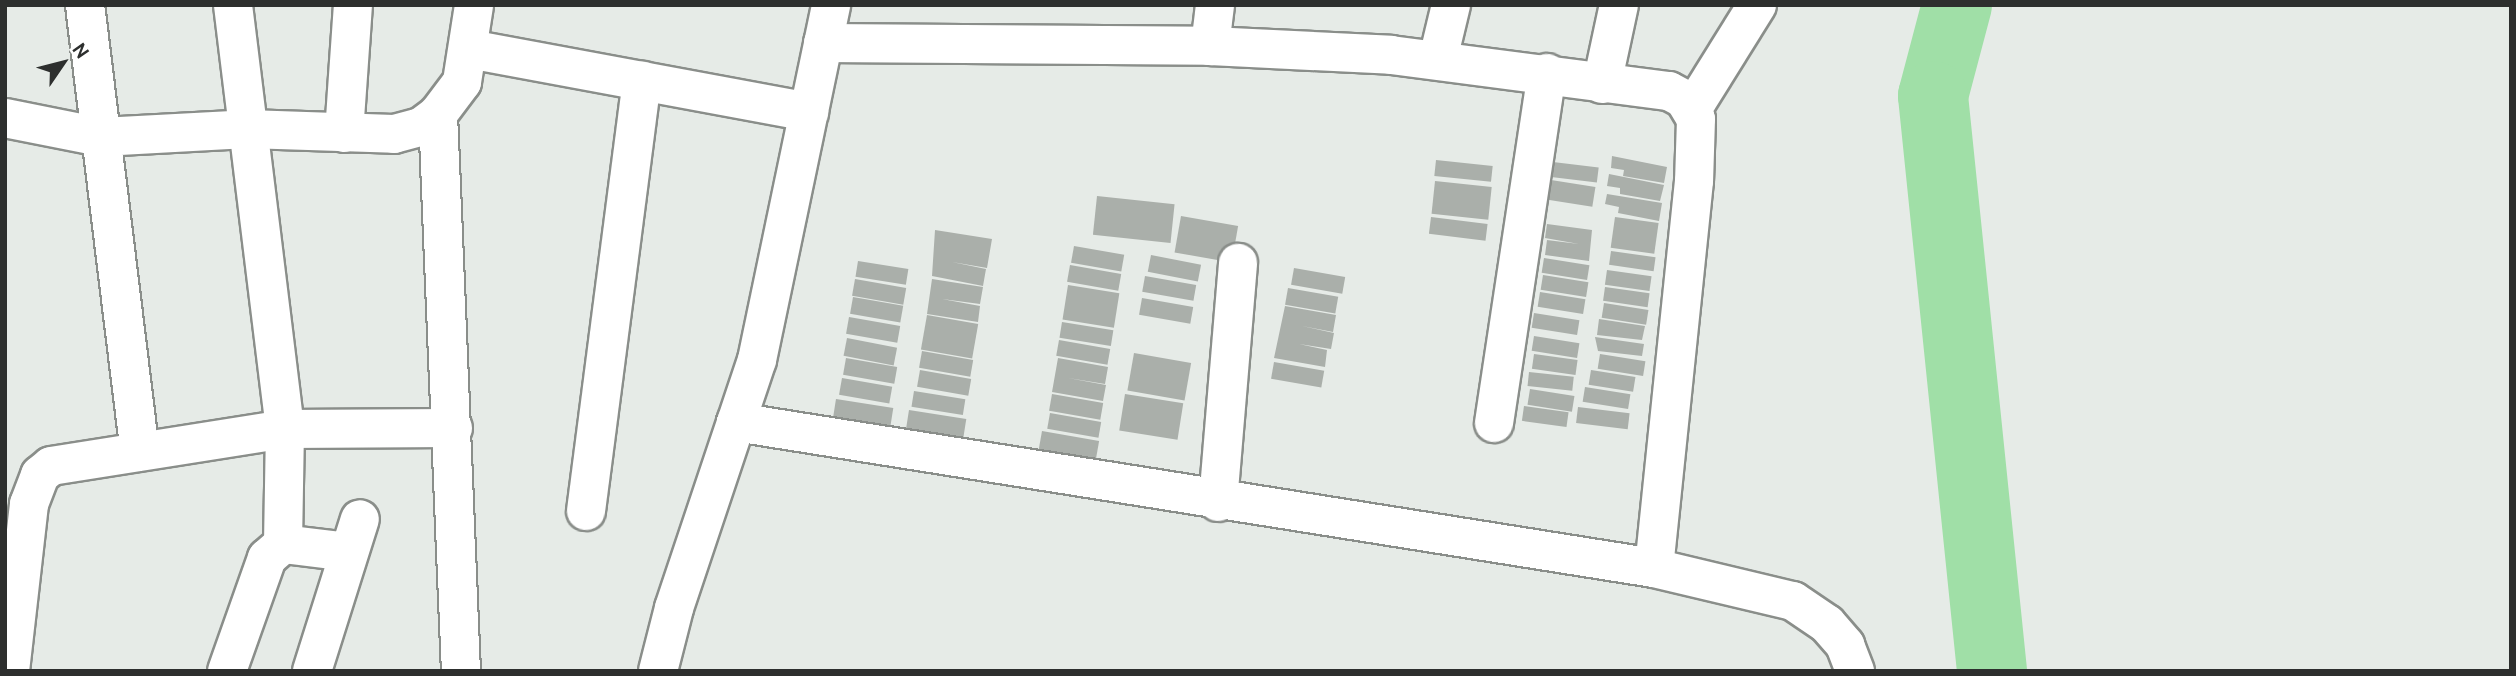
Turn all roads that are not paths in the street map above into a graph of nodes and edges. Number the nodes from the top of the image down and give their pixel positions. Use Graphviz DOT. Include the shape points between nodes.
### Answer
graph roads {
  1 [pos="85,5"];
  2 [pos="233,5"];
  3 [pos="353,5"];
  4 [pos="474,5"];
  5 [pos="831,5"];
  6 [pos="1214,5"];
  7 [pos="1451,5"];
  8 [pos="1619,5"];
  9 [pos="1757,5"];
  10 [pos="823,43"];
  11 [pos="1210,46"];
  12 [pos="469,49"];
  13 [pos="1438,59"];
  14 [pos="1547,74"];
  15 [pos="642,81"];
  16 [pos="1602,84"];
  17 [pos="1693,108"];
  18 [pos="809,112"];
  19 [pos="438,114"];
  20 [pos="5,118"];
  21 [pos="247,129"];
  22 [pos="344,133"];
  23 [pos="101,137"];
  24 [pos="1238,263"];
  25 [pos="736,422"];
  26 [pos="1494,423"];
  27 [pos="453,428"];
  28 [pos="285,429"];
  29 [pos="140,452"];
  30 [pos="1218,502"];
  31 [pos="586,511"];
  32 [pos="283,544"];
  33 [pos="1654,568"];
  34 [pos="10,671"];
  35 [pos="227,671"];
  36 [pos="312,671"];
  37 [pos="461,671"];
  38 [pos="658,671"];
  39 [pos="1855,671"];
  1 -- 23 [label="street"];
  2 -- 21 [label="street"];
  3 -- 22 [label="street"];
  4 -- 12 [label="street"];
  5 -- 10 [label="street"];
  6 -- 11 [label="street"];
  7 -- 13 [label="street"];
  8 -- 16 [label="street"];
  9 -- 17 [label="street"];
  10 -- 11 [label="street"];
  10 -- 18 [label="street"];
  11 -- 13 [label="street"];
  12 -- 15 [label="street"];
  12 -- 19 [label="street" via="462,82"];
  13 -- 14 [label="street"];
  14 -- 16 [label="street"];
  14 -- 26 [label="street"];
  15 -- 18 [label="street"];
  15 -- 31 [label="street"];
  16 -- 17 [label="street" via="1669,91"];
  17 -- 33 [label="street" via="1694,181"];
  18 -- 25 [label="street" via="757,359"];
  19 -- 22 [label="street" via="421,127 394,134"];
  19 -- 27 [label="street"];
  20 -- 23 [label="street"];
  21 -- 22 [label="street"];
  21 -- 23 [label="street"];
  21 -- 28 [label="street"];
  23 -- 29 [label="street"];
  24 -- 30 [label="street"];
  25 -- 30 [label="street"];
  25 -- 38 [label="street" via="674,608"];
  27 -- 28 [label="street"];
  27 -- 37 [label="street"];
  28 -- 29 [label="street"];
  28 -- 32 [label="street"];
  29 -- 34 [label="street" via="74,459 40,475 29,504"];
  30 -- 33 [label="street"];
  32 -- 35 [label="street" via="267,558 256,581"];
  32 -- 36 [label="street" via="354,535"];
  33 -- 39 [label="street" via="1793,601 1827,624 1845,645"];
}
